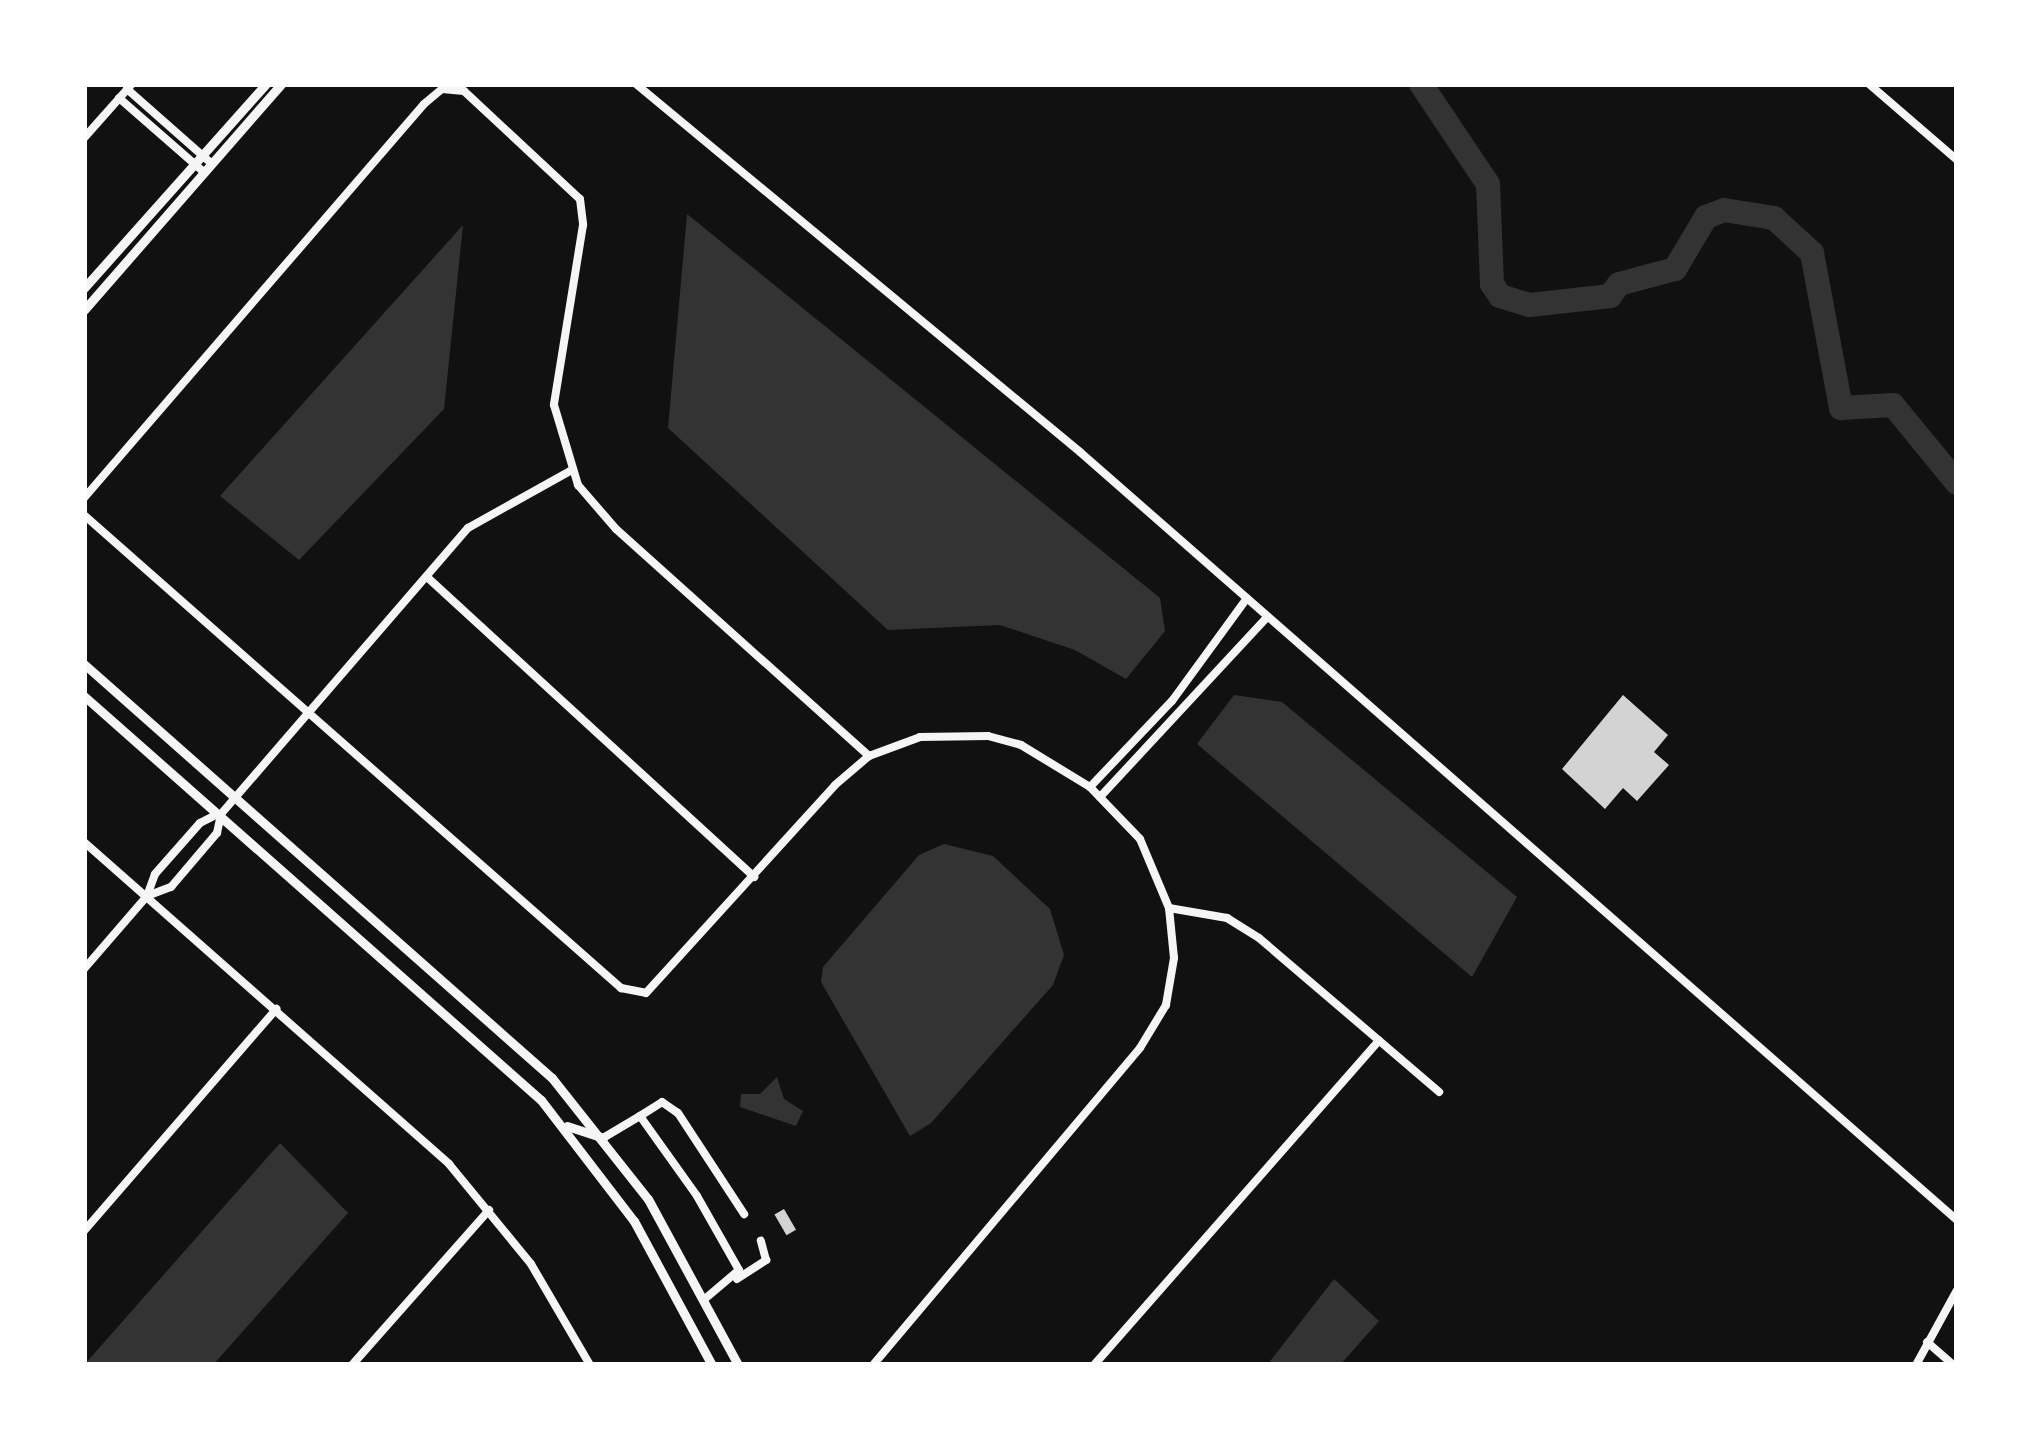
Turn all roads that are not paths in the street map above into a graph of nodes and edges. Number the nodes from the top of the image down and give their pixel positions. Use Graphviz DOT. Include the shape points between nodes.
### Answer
graph roads {
  1 [pos="266,84"];
  2 [pos="281,84"];
  3 [pos="636,84"];
  4 [pos="1869,84"];
  5 [pos="130,87"];
  6 [pos="119,98"];
  7 [pos="84,138"];
  8 [pos="198,159"];
  9 [pos="1957,160"];
  10 [pos="208,168"];
  11 [pos="84,288"];
  12 [pos="84,310"];
  13 [pos="571,471"];
  14 [pos="84,498"];
  15 [pos="84,515"];
  16 [pos="427,577"];
  17 [pos="1247,598"];
  18 [pos="1267,617"];
  19 [pos="84,664"];
  20 [pos="84,695"];
  21 [pos="310,712"];
  22 [pos="869,756"];
  23 [pos="1090,788"];
  24 [pos="1100,797"];
  25 [pos="235,798"];
  26 [pos="221,814"];
  27 [pos="84,842"];
  28 [pos="754,877"];
  29 [pos="146,896"];
  30 [pos="1169,908"];
  31 [pos="84,969"];
  32 [pos="276,1009"];
  33 [pos="1379,1041"];
  34 [pos="1438,1092"];
  35 [pos="553,1115"];
  36 [pos="640,1117"];
  37 [pos="603,1138"];
  38 [pos="489,1210"];
  39 [pos="744,1214"];
  40 [pos="1957,1220"];
  41 [pos="84,1231"];
  42 [pos="761,1241"];
  43 [pos="736,1279"];
  44 [pos="1957,1290"];
  45 [pos="706,1298"];
  46 [pos="688,1315"];
  47 [pos="1927,1342"];
  48 [pos="585,1362"];
  49 [pos="352,1365"];
  50 [pos="712,1365"];
  51 [pos="738,1365"];
  52 [pos="873,1365"];
  53 [pos="1094,1365"];
  54 [pos="1916,1365"];
  55 [pos="1953,1365"];
  1 -- 8 [label="street"];
  2 -- 10 [label="street"];
  3 -- 17 [label="street"];
  4 -- 9 [label="street"];
  5 -- 6 [label="street"];
  5 -- 8 [label="street"];
  6 -- 7 [label="street"];
  6 -- 8 [label="street"];
  8 -- 10 [label="street"];
  8 -- 11 [label="street"];
  10 -- 12 [label="street"];
  13 -- 14 [label="street" via="554,384 583,225 580,199 476,100 452,88 424,104"];
  13 -- 16 [label="street" via="468,528"];
  13 -- 22 [label="street" via="616,529"];
  15 -- 21 [label="street"];
  16 -- 21 [label="street"];
  16 -- 28 [label="street"];
  17 -- 18 [label="street"];
  17 -- 23 [label="street" via="1172,701"];
  18 -- 24 [label="street"];
  18 -- 40 [label="street"];
  19 -- 25 [label="street"];
  20 -- 26 [label="street"];
  21 -- 25 [label="street"];
  21 -- 28 [label="street" via="621,988 646,993"];
  22 -- 23 [label="street" via="920,737 988,736 1021,745"];
  22 -- 28 [label="street"];
  23 -- 24 [label="street"];
  24 -- 30 [label="street" via="1139,839"];
  25 -- 26 [label="street"];
  25 -- 37 [label="street" via="494,1022"];
  26 -- 29 [label="street" via="200,823"];
  26 -- 29 [label="street" via="217,833 171,887"];
  26 -- 35 [label="street" via="490,1049"];
  27 -- 29 [label="street"];
  29 -- 31 [label="street"];
  29 -- 32 [label="street"];
  30 -- 33 [label="street" via="1201,910 1243,928"];
  30 -- 52 [label="street" via="1174,958 1166,1005 1140,1048"];
  32 -- 38 [label="street" via="424,1138"];
  32 -- 41 [label="street"];
  33 -- 34 [label="street"];
  33 -- 53 [label="street"];
  35 -- 37 [label="street" via="579,1134"];
  35 -- 46 [label="street" via="634,1221"];
  36 -- 37 [label="street"];
  36 -- 39 [label="street" via="662,1102 678,1113"];
  36 -- 43 [label="street" via="697,1196 739,1270"];
  37 -- 45 [label="street"];
  38 -- 48 [label="street"];
  38 -- 49 [label="street"];
  42 -- 43 [label="street" via="766,1260"];
  43 -- 45 [label="street"];
  44 -- 47 [label="street"];
  45 -- 46 [label="street"];
  45 -- 51 [label="street"];
  46 -- 50 [label="street"];
  47 -- 54 [label="street"];
  47 -- 55 [label="street"];
}
